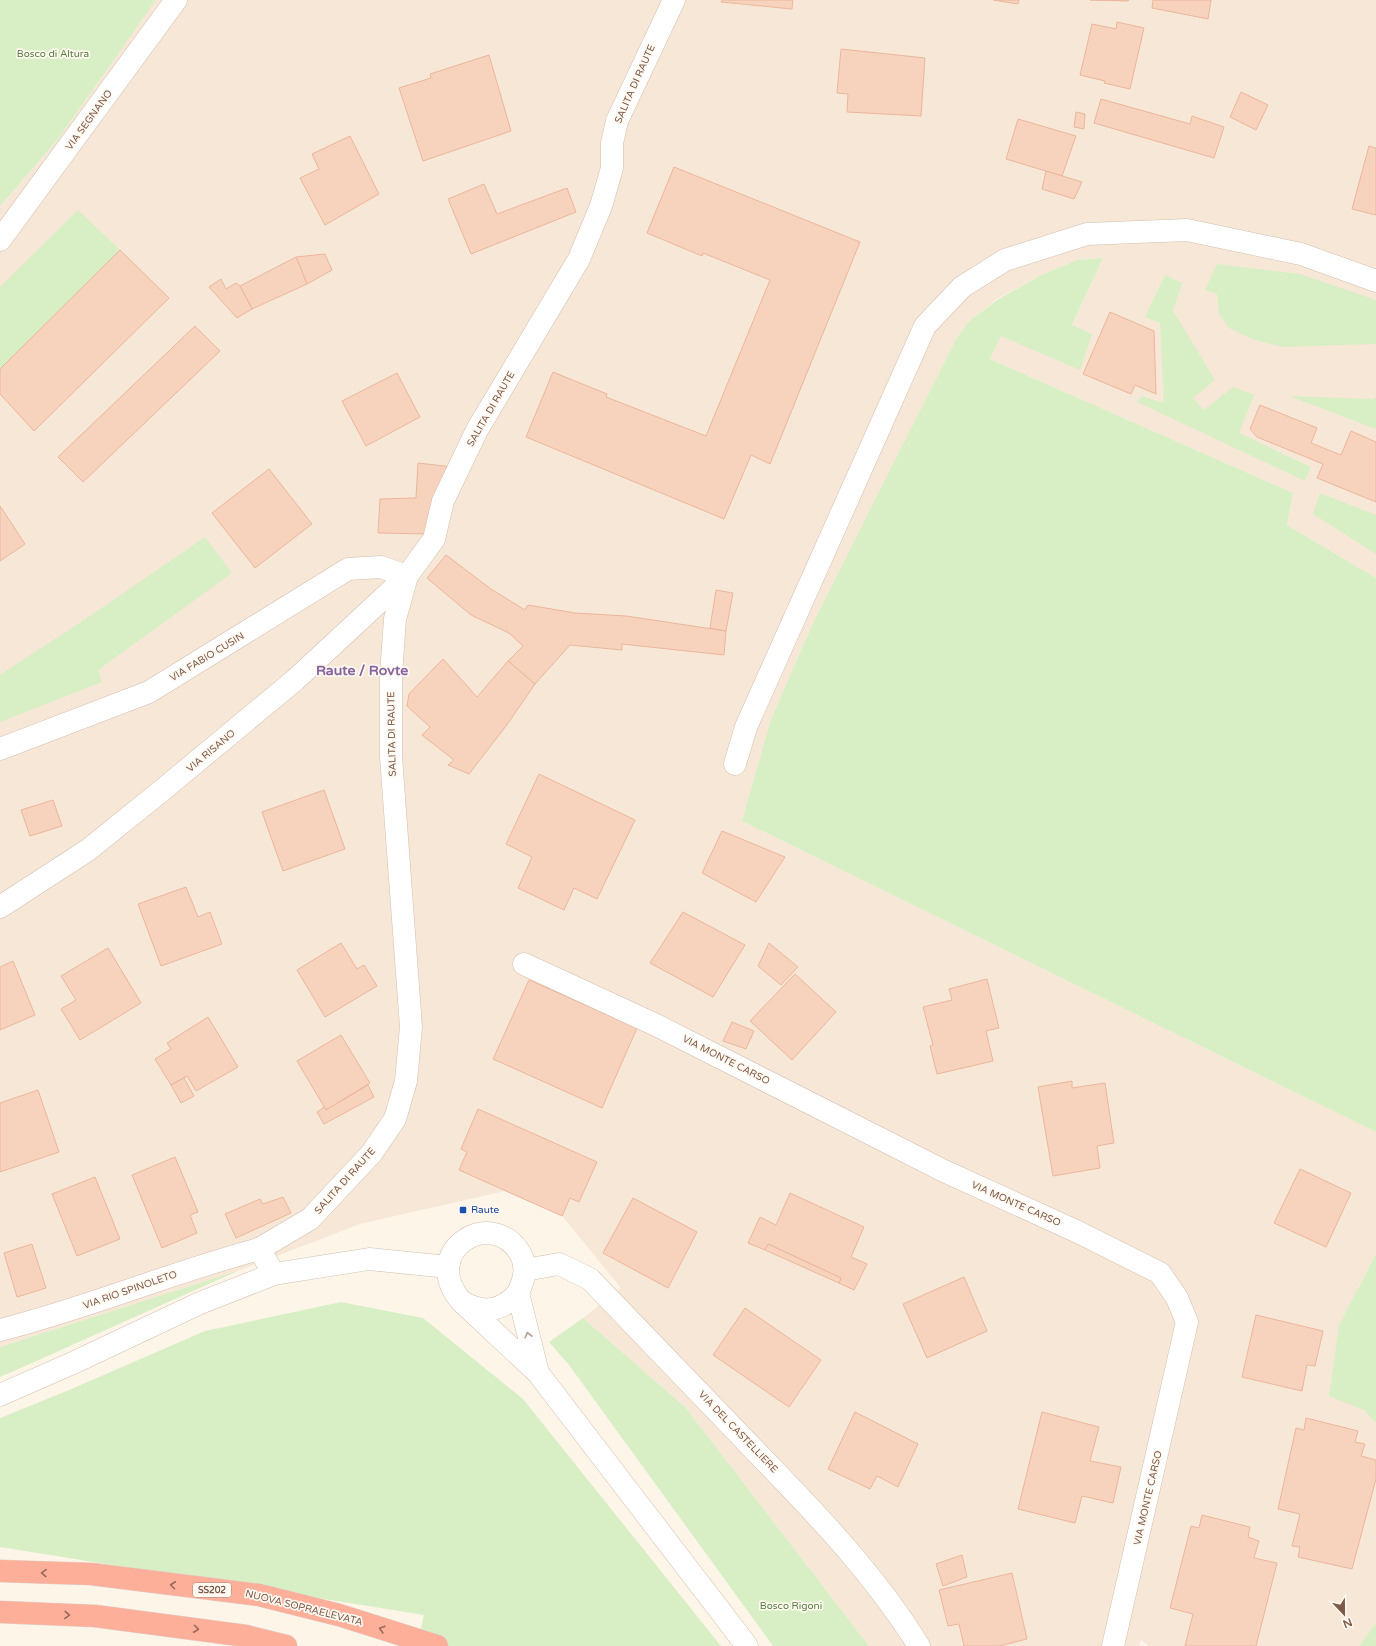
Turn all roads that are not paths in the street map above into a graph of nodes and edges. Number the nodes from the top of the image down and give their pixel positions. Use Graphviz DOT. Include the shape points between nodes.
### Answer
graph roads {
  1 [pos="176,0"];
  2 [pos="674,0"];
  3 [pos="0,240"];
  4 [pos="1376,281"];
  5 [pos="407,576"];
  6 [pos="0,749"];
  7 [pos="735,764"];
  8 [pos="0,907"];
  9 [pos="524,964"];
  10 [pos="259,1249"];
  11 [pos="448,1266"];
  12 [pos="525,1270"];
  13 [pos="274,1274"];
  14 [pos="518,1293"];
  15 [pos="462,1301"];
  16 [pos="0,1330"];
  17 [pos="538,1373"];
  18 [pos="0,1395"];
  19 [pos="0,1571"];
  20 [pos="0,1612"];
  21 [pos="428,1643"];
  22 [pos="286,1646"];
  23 [pos="747,1646"];
  24 [pos="920,1646"];
  25 [pos="1114,1646"];
  1 -- 3 [label="street, VIA SEGNANO"];
  2 -- 5 [label="street, SALITA DI RAUTE" via="618,121 612,143 612,168 601,206 579,259 477,430 443,501 434,539"];
  4 -- 7 [label="street" via="1301,254 1187,230 1087,234 1005,260 962,287 925,326 746,727"];
  5 -- 6 [label="street, VIA FABIO CUSIN" via="381,567 348,569 149,692"];
  5 -- 8 [label="street, VIA RISANO" via="295,680 160,792 88,850"];
  5 -- 10 [label="street, SALITA DI RAUTE" via="395,619 391,750 411,1027 406,1081 395,1119 371,1154 310,1219"];
  9 -- 25 [label="street, VIA MONTE CARSO" via="656,1025 944,1171 1078,1232 1160,1273 1177,1298 1188,1322"];
  10 -- 13 [label="street"];
  10 -- 16 [label="street, VIA RIO SPINOLETO"];
  11 -- 12 [label="street" via="459,1244 482,1233 506,1238 516,1246"];
  11 -- 13 [label="street" via="369,1259"];
  11 -- 15 [label="street" via="453,1291"];
  12 -- 14 [label="street" via="524,1282"];
  12 -- 24 [label="street, VIA DEL CASTELLIERE" via="559,1264 590,1279 852,1555 891,1603"];
  13 -- 18 [label="street" via="200,1303"];
  14 -- 15 [label="street" via="509,1303 485,1310"];
  17 -- 14 [label="street, one-way"];
  15 -- 17 [label="street"];
  17 -- 23 [label="street"];
  21 -- 19 [label="highway, NUOVA SOPRAELEVATA / SS202, one-way" via="339,1615 259,1596 91,1574"];
  20 -- 22 [label="highway, one-way" via="95,1616 246,1636"];
}
